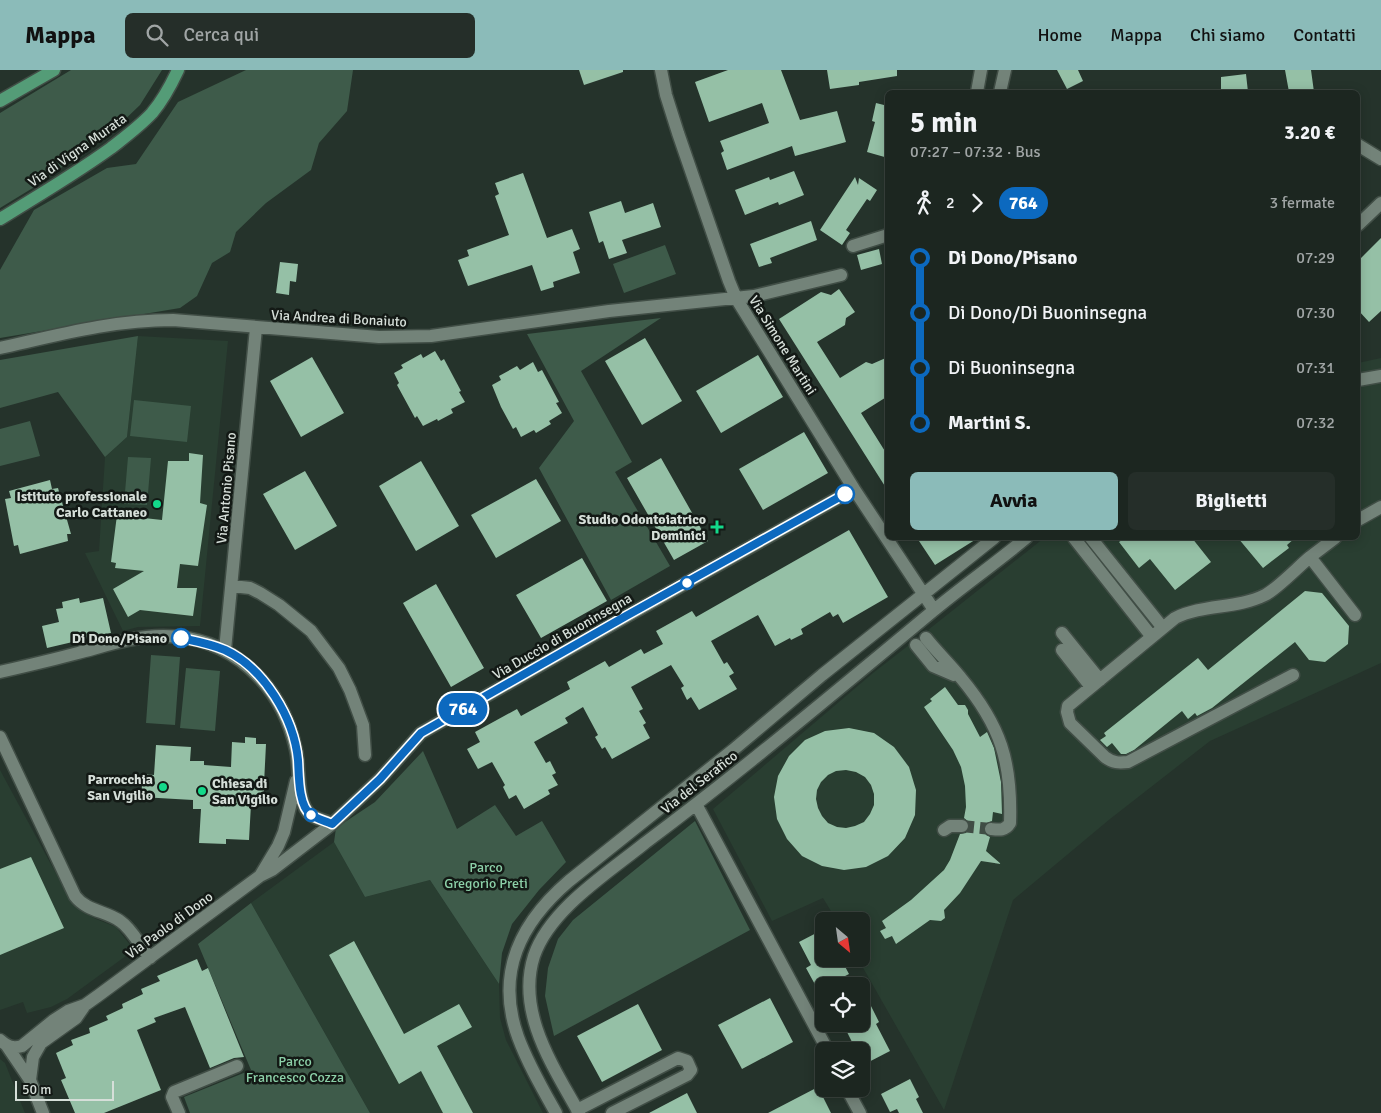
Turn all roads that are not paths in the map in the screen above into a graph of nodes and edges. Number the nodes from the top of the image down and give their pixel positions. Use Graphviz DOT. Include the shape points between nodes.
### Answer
graph roads {
  1 [pos="178,70"];
  2 [pos="661,70"];
  3 [pos="981,70"];
  4 [pos="1005,70"];
  5 [pos="50,71"];
  6 [pos="977,90"];
  7 [pos="1000,90"];
  8 [pos="0,101"];
  9 [pos="1360,146"];
  10 [pos="1381,159"];
  11 [pos="1381,203"];
  12 [pos="0,219"];
  13 [pos="1360,223"];
  14 [pos="885,236"];
  15 [pos="854,246"];
  16 [pos="841,275"];
  17 [pos="736,298"];
  18 [pos="256,328"];
  19 [pos="0,348"];
  20 [pos="1381,376"];
  21 [pos="1360,380"];
  22 [pos="854,489"];
  23 [pos="1381,507"];
  24 [pos="1360,519"];
  25 [pos="885,536"];
  26 [pos="888,540"];
  27 [pos="991,540"];
  28 [pos="1023,540"];
  29 [pos="1076,540"];
  30 [pos="1098,540"];
  31 [pos="1332,540"];
  32 [pos="1310,556"];
  33 [pos="232,586"];
  34 [pos="923,594"];
  35 [pos="934,610"];
  36 [pos="1355,615"];
  37 [pos="1163,628"];
  38 [pos="1062,633"];
  39 [pos="1152,637"];
  40 [pos="921,641"];
  41 [pos="225,650"];
  42 [pos="1062,650"];
  43 [pos="0,672"];
  44 [pos="1293,675"];
  45 [pos="1095,683"];
  46 [pos="0,736"];
  47 [pos="365,755"];
  48 [pos="299,772"];
  49 [pos="696,804"];
  50 [pos="332,824"];
  51 [pos="962,826"];
  52 [pos="991,829"];
  53 [pos="944,830"];
  54 [pos="260,876"];
  55 [pos="150,958"];
  56 [pos="85,1005"];
  57 [pos="823,1042"];
  58 [pos="4,1043"];
  59 [pos="237,1066"];
  60 [pos="30,1080"];
  61 [pos="851,1097"];
  62 [pos="578,1111"];
  63 [pos="177,1112"];
  64 [pos="43,1113"];
  65 [pos="556,1113"];
  66 [pos="612,1113"];
  67 [pos="860,1113"];
  1 -- 12 [label="main road, Via di Vigna Murata" via="145,120 65,179"];
  2 -- 17 [label="street, Via Simone Martini" via="678,133"];
  3 -- 6 [label="street"];
  4 -- 7 [label="street"];
  5 -- 8 [label="main road"];
  9 -- 10 [label="street"];
  11 -- 13 [label="street"];
  14 -- 15 [label="street"];
  16 -- 17 [label="street, Via Andrea di Bonaiuto"];
  17 -- 18 [label="street, Via Andrea di Bonaiuto" via="608,311 431,336 379,337"];
  17 -- 22 [label="street, Via Simone Martini"];
  18 -- 19 [label="street, Via Andrea di Bonaiuto" via="146,320 101,326"];
  18 -- 33 [label="street, Via Antonio Pisano"];
  20 -- 21 [label="street"];
  22 -- 25 [label="street, Via Simone Martini"];
  22 -- 50 [label="street, Via Duccio di Buoninsegna" via="421,733 380,779"];
  23 -- 24 [label="street"];
  26 -- 34 [label="street, Via Simone Martini"];
  27 -- 34 [label="street, Via del Serafico"];
  28 -- 35 [label="street, Via del Serafico"];
  29 -- 39 [label="street"];
  30 -- 37 [label="street"];
  31 -- 32 [label="street"];
  32 -- 36 [label="street"];
  32 -- 37 [label="street" via="1267,594 1249,601 1188,612"];
  33 -- 41 [label="street, Via Antonio Pisano"];
  33 -- 47 [label="street" via="260,593 311,631 339,668 350,690 363,725"];
  34 -- 35 [label="street, Via Simone Martini"];
  34 -- 65 [label="street, Via del Serafico" via="569,881 536,915 515,952 510,997 521,1044"];
  35 -- 49 [label="street, Via del Serafico"];
  37 -- 39 [label="street"];
  38 -- 45 [label="street"];
  39 -- 45 [label="street"];
  40 -- 52 [label="street" via="960,678 998,733 1009,779 1010,823 1002,830"];
  41 -- 43 [label="street, Via Paolo di Dono" via="181,638 148,637"];
  41 -- 48 [label="street, Via Paolo di Dono" via="263,680 278,703 293,735"];
  42 -- 45 [label="street"];
  44 -- 45 [label="street" via="1128,762 1120,763 1111,762 1070,723 1068,706"];
  46 -- 55 [label="street" via="74,896 86,906 118,919"];
  48 -- 50 [label="street, Via Paolo di Dono" via="300,792 307,809 311,815"];
  48 -- 54 [label="street, Via Paolo di Dono" via="284,832"];
  49 -- 57 [label="street"];
  49 -- 62 [label="street, Via del Serafico" via="574,901 547,932 534,956 529,985 531,1010 545,1050"];
  50 -- 54 [label="street, Via Duccio di Buoninsegna"];
  51 -- 53 [label="street" via="950,826"];
  54 -- 55 [label="street, Via Paolo di Dono"];
  55 -- 56 [label="street, Via Paolo di Dono"];
  56 -- 58 [label="street, Via Paolo di Dono" via="54,1020 22,1046 17,1048"];
  56 -- 60 [label="street" via="76,1018 36,1049"];
  58 -- 60 [label="street"];
  59 -- 63 [label="street" via="174,1092 172,1097"];
  60 -- 64 [label="street"];
  61 -- 67 [label="street"];
  62 -- 66 [label="street" via="678,1058 687,1061 691,1070 686,1075"];
}
